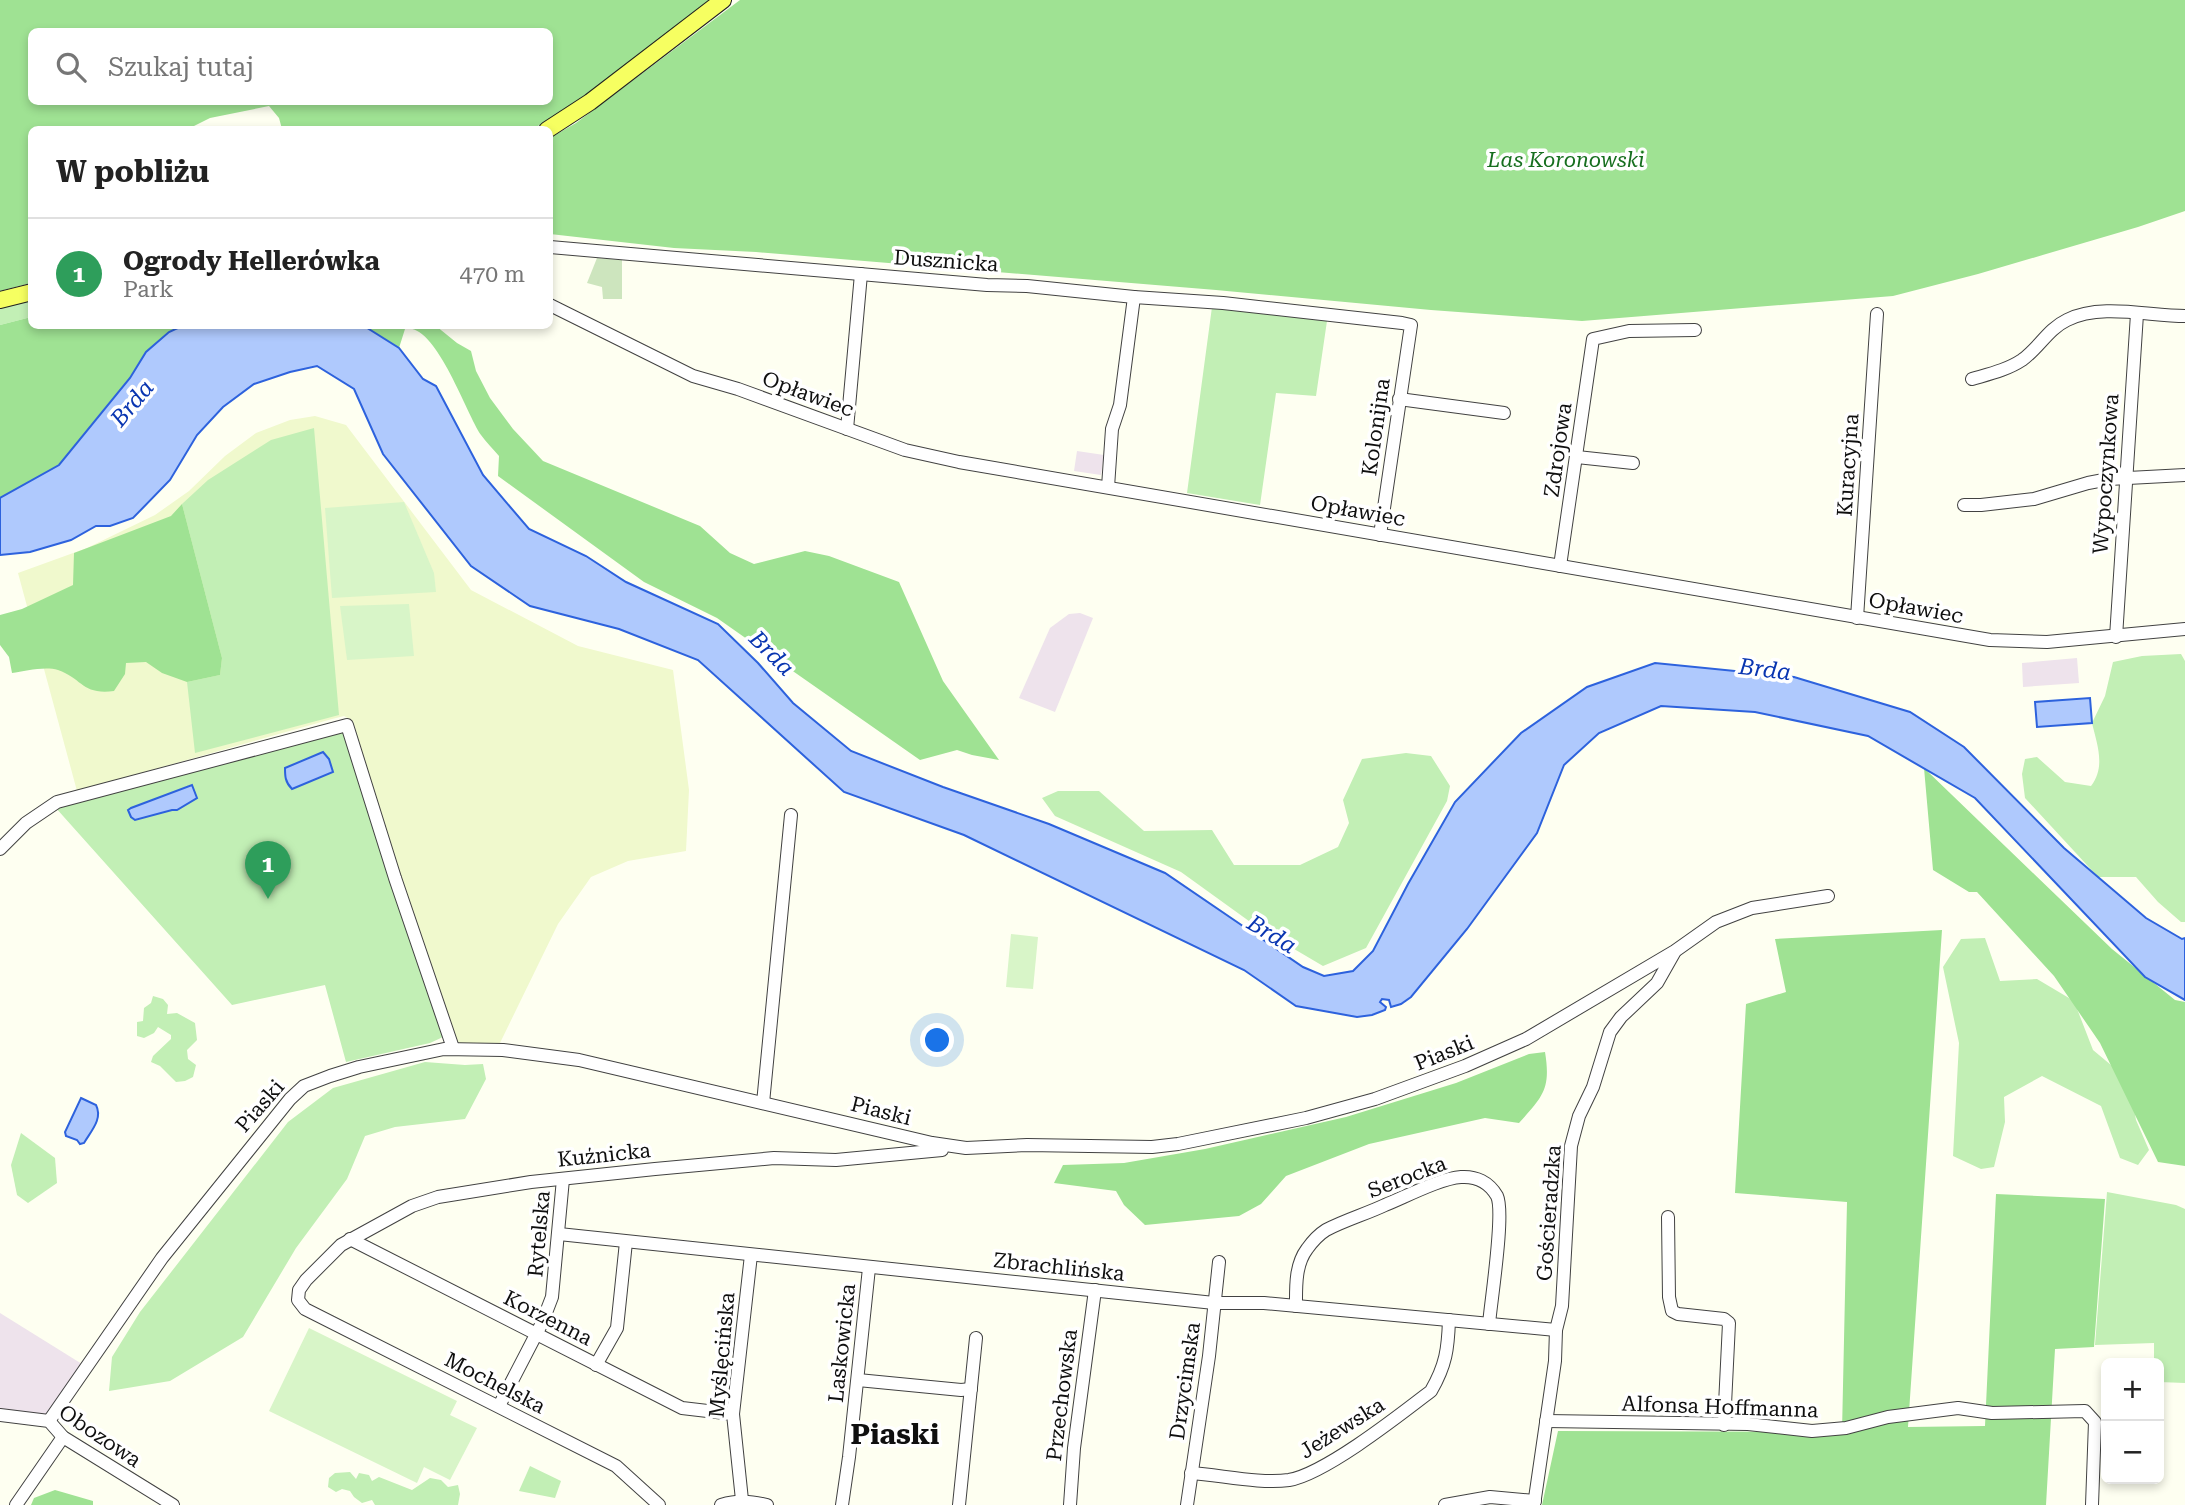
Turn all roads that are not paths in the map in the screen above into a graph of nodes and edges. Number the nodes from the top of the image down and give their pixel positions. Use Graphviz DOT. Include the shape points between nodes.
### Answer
graph roads {
  1 [pos="723,0"];
  2 [pos="553,126"];
  3 [pos="553,247"];
  4 [pos="861,274"];
  5 [pos="28,293"];
  6 [pos="1134,297"];
  7 [pos="0,300"];
  8 [pos="553,306"];
  9 [pos="1877,314"];
  10 [pos="2137,314"];
  11 [pos="2185,316"];
  12 [pos="1411,325"];
  13 [pos="1695,330"];
  14 [pos="1972,379"];
  15 [pos="1399,399"];
  16 [pos="1504,413"];
  17 [pos="847,429"];
  18 [pos="1577,457"];
  19 [pos="1633,463"];
  20 [pos="2185,475"];
  21 [pos="2124,478"];
  22 [pos="1108,487"];
  23 [pos="1964,505"];
  24 [pos="1380,535"];
  25 [pos="1560,566"];
  26 [pos="1857,618"];
  27 [pos="2185,629"];
  28 [pos="2116,637"];
  29 [pos="792,814"];
  30 [pos="0,849"];
  31 [pos="1828,896"];
  32 [pos="1675,951"];
  33 [pos="453,1048"];
  34 [pos="763,1103"];
  35 [pos="966,1148"];
  36 [pos="563,1179"];
  37 [pos="1668,1217"];
  38 [pos="559,1234"];
  39 [pos="350,1239"];
  40 [pos="626,1242"];
  41 [pos="751,1255"];
  42 [pos="1219,1262"];
  43 [pos="869,1268"];
  44 [pos="1095,1290"];
  45 [pos="1214,1303"];
  46 [pos="1296,1306"];
  47 [pos="306,1309"];
  48 [pos="1449,1320"];
  49 [pos="1489,1324"];
  50 [pos="1556,1330"];
  51 [pos="536,1334"];
  52 [pos="976,1338"];
  53 [pos="596,1365"];
  54 [pos="858,1380"];
  55 [pos="971,1390"];
  56 [pos="499,1406"];
  57 [pos="733,1413"];
  58 [pos="0,1415"];
  59 [pos="1546,1421"];
  60 [pos="49,1422"];
  61 [pos="1724,1425"];
  62 [pos="63,1437"];
  63 [pos="1191,1473"];
  64 [pos="742,1500"];
  65 [pos="1535,1503"];
  66 [pos="16,1505"];
  67 [pos="173,1505"];
  68 [pos="659,1505"];
  69 [pos="720,1505"];
  70 [pos="767,1505"];
  71 [pos="842,1505"];
  72 [pos="959,1505"];
  73 [pos="1070,1505"];
  74 [pos="1187,1505"];
  75 [pos="1444,1505"];
  76 [pos="2092,1505"];
  1 -- 2 [label="main road"];
  3 -- 4 [label="street, Dusznicka"];
  4 -- 6 [label="street, Dusznicka"];
  4 -- 17 [label="street"];
  5 -- 7 [label="main road"];
  6 -- 12 [label="street, Dusznicka"];
  6 -- 22 [label="street" via="1120,405 1112,429"];
  8 -- 17 [label="street, Opławiec" via="693,376"];
  9 -- 26 [label="street, Kuracyjna"];
  10 -- 11 [label="street"];
  10 -- 14 [label="street" via="2100,312 2068,319 2022,360"];
  10 -- 21 [label="street, Wypoczynkowa"];
  12 -- 15 [label="street, Kolonijna"];
  13 -- 18 [label="street, Zdrojowa" via="1629,331 1593,339"];
  15 -- 16 [label="street"];
  15 -- 24 [label="street, Kolonijna"];
  17 -- 22 [label="street, Opławiec" via="919,453"];
  18 -- 19 [label="street"];
  18 -- 25 [label="street, Zdrojowa"];
  20 -- 21 [label="street"];
  21 -- 23 [label="street" via="2034,499"];
  21 -- 28 [label="street, Wypoczynkowa"];
  22 -- 24 [label="street, Opławiec"];
  24 -- 25 [label="street, Opławiec"];
  25 -- 26 [label="street, Opławiec"];
  26 -- 28 [label="street, Opławiec" via="2006,642"];
  27 -- 28 [label="street, Opławiec"];
  29 -- 34 [label="street"];
  30 -- 33 [label="street" via="26,823 57,802 347,725"];
  31 -- 32 [label="street, Piaski" via="1752,908 1716,922"];
  32 -- 35 [label="street, Piaski" via="1526,1039 1375,1099 1178,1144"];
  32 -- 50 [label="street, Gościeradzka" via="1657,982 1610,1032 1579,1116 1571,1146 1562,1306"];
  33 -- 34 [label="street, Piaski" via="579,1060"];
  33 -- 60 [label="street, Piaski" via="359,1067 295,1094 162,1258"];
  34 -- 35 [label="street, Piaski"];
  35 -- 36 [label="street, Kuźnicka" via="836,1160 774,1158"];
  36 -- 38 [label="street, Rytelska"];
  36 -- 39 [label="street, Kuźnicka" via="429,1199"];
  37 -- 61 [label="street" via="1672,1311 1729,1323"];
  38 -- 40 [label="street, Zbrachlińska"];
  38 -- 51 [label="street, Rytelska" via="552,1297"];
  39 -- 47 [label="street, Kuźnicka" via="319,1265 299,1290 298,1300"];
  39 -- 51 [label="street, Korzenna"];
  40 -- 41 [label="street, Zbrachlińska"];
  40 -- 53 [label="street" via="617,1328"];
  41 -- 43 [label="street, Zbrachlińska"];
  41 -- 57 [label="street, Myślęcińska"];
  42 -- 45 [label="street, Drzycimska"];
  43 -- 44 [label="street, Zbrachlińska"];
  43 -- 54 [label="street, Laskowicka"];
  44 -- 45 [label="street, Zbrachlińska"];
  44 -- 73 [label="street, Przechowska"];
  45 -- 46 [label="street, Zbrachlińska"];
  45 -- 63 [label="street, Drzycimska"];
  46 -- 48 [label="street, Zbrachlińska"];
  46 -- 49 [label="street, Serocka" via="1300,1262 1325,1231 1429,1187 1469,1177 1483,1180 1499,1199"];
  47 -- 56 [label="street, Mochelska"];
  48 -- 49 [label="street, Zbrachlińska"];
  48 -- 63 [label="street, Jeżewska" via="1448,1353 1432,1391 1321,1468 1290,1480"];
  49 -- 50 [label="street, Zbrachlińska"];
  50 -- 59 [label="street, Gościeradzka"];
  51 -- 53 [label="street, Korzenna"];
  51 -- 56 [label="street, Rytelska"];
  52 -- 55 [label="street"];
  53 -- 57 [label="street, Korzenna" via="682,1408"];
  54 -- 55 [label="street"];
  54 -- 71 [label="street, Laskowicka"];
  55 -- 72 [label="street"];
  56 -- 68 [label="street, Mochelska" via="617,1466"];
  57 -- 64 [label="street, Myślęcińska"];
  58 -- 60 [label="street, Obozowa"];
  59 -- 61 [label="street, Alfonsa Hoffmanna"];
  59 -- 65 [label="street, Gościeradzka"];
  60 -- 62 [label="street, Obozowa"];
  61 -- 76 [label="street, Alfonsa Hoffmanna" via="1812,1431 1958,1408 1992,1413 2085,1411 2095,1422"];
  62 -- 66 [label="street"];
  62 -- 67 [label="street, Obozowa"];
  63 -- 74 [label="street, Drzycimska"];
  64 -- 69 [label="street"];
  64 -- 70 [label="street"];
  65 -- 75 [label="street" via="1490,1497"];
}
